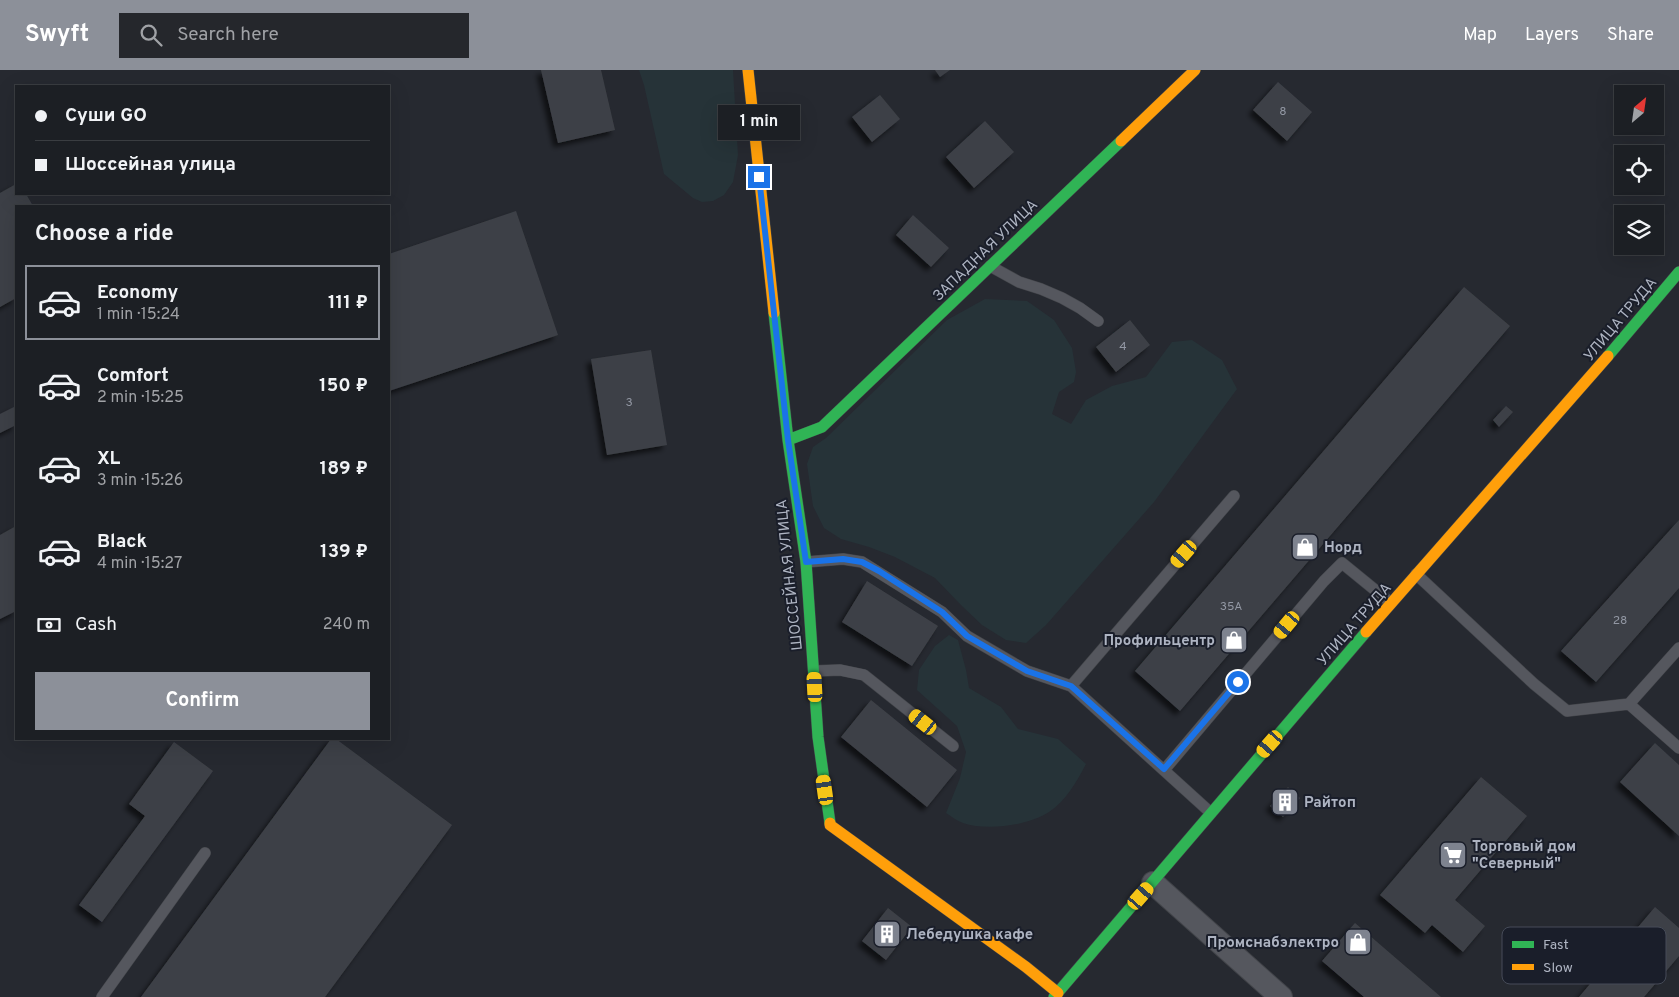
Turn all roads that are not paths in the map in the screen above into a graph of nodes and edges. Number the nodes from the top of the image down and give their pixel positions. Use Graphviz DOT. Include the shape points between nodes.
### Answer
graph roads {
  1 [pos="748,70"];
  2 [pos="1195,70"];
  3 [pos="990,266"];
  4 [pos="1679,272"];
  5 [pos="1098,321"];
  6 [pos="788,440"];
  7 [pos="1234,496"];
  8 [pos="806,562"];
  9 [pos="1416,574"];
  10 [pos="1391,603"];
  11 [pos="1679,648"];
  12 [pos="814,671"];
  13 [pos="1071,686"];
  14 [pos="1629,704"];
  15 [pos="953,746"];
  16 [pos="1679,748"];
  17 [pos="1164,769"];
  18 [pos="1211,813"];
  19 [pos="205,853"];
  20 [pos="1153,883"];
  21 [pos="1056,995"];
  22 [pos="102,997"];
  23 [pos="1281,997"];
  1 -- 6 [label="street, ШОССЕЙНАЯ УЛИЦА"];
  2 -- 3 [label="street, ЗАПАДНАЯ УЛИЦА"];
  3 -- 5 [label="lane" via="1019,282 1062,298"];
  3 -- 6 [label="street, ЗАПАДНАЯ УЛИЦА" via="822,427"];
  4 -- 9 [label="street, УЛИЦА ТРУДА"];
  6 -- 8 [label="street, ШОССЕЙНАЯ УЛИЦА"];
  7 -- 13 [label="lane"];
  8 -- 12 [label="street, ШОССЕЙНАЯ УЛИЦА"];
  8 -- 13 [label="lane" via="843,559 862,562 942,612 967,636 1027,671"];
  9 -- 10 [label="street, УЛИЦА ТРУДА"];
  9 -- 14 [label="lane" via="1567,711"];
  10 -- 17 [label="lane" via="1342,563"];
  10 -- 18 [label="street, УЛИЦА ТРУДА"];
  11 -- 14 [label="lane"];
  12 -- 15 [label="lane" via="840,670 864,675"];
  12 -- 21 [label="street, ШОССЕЙНАЯ УЛИЦА" via="818,737 830,825 1026,967"];
  13 -- 17 [label="lane"];
  14 -- 16 [label="lane"];
  17 -- 18 [label="lane"];
  18 -- 20 [label="street, УЛИЦА ТРУДА"];
  19 -- 22 [label="lane"];
  20 -- 21 [label="street, УЛИЦА ТРУДА"];
  20 -- 23 [label="street"];
}
